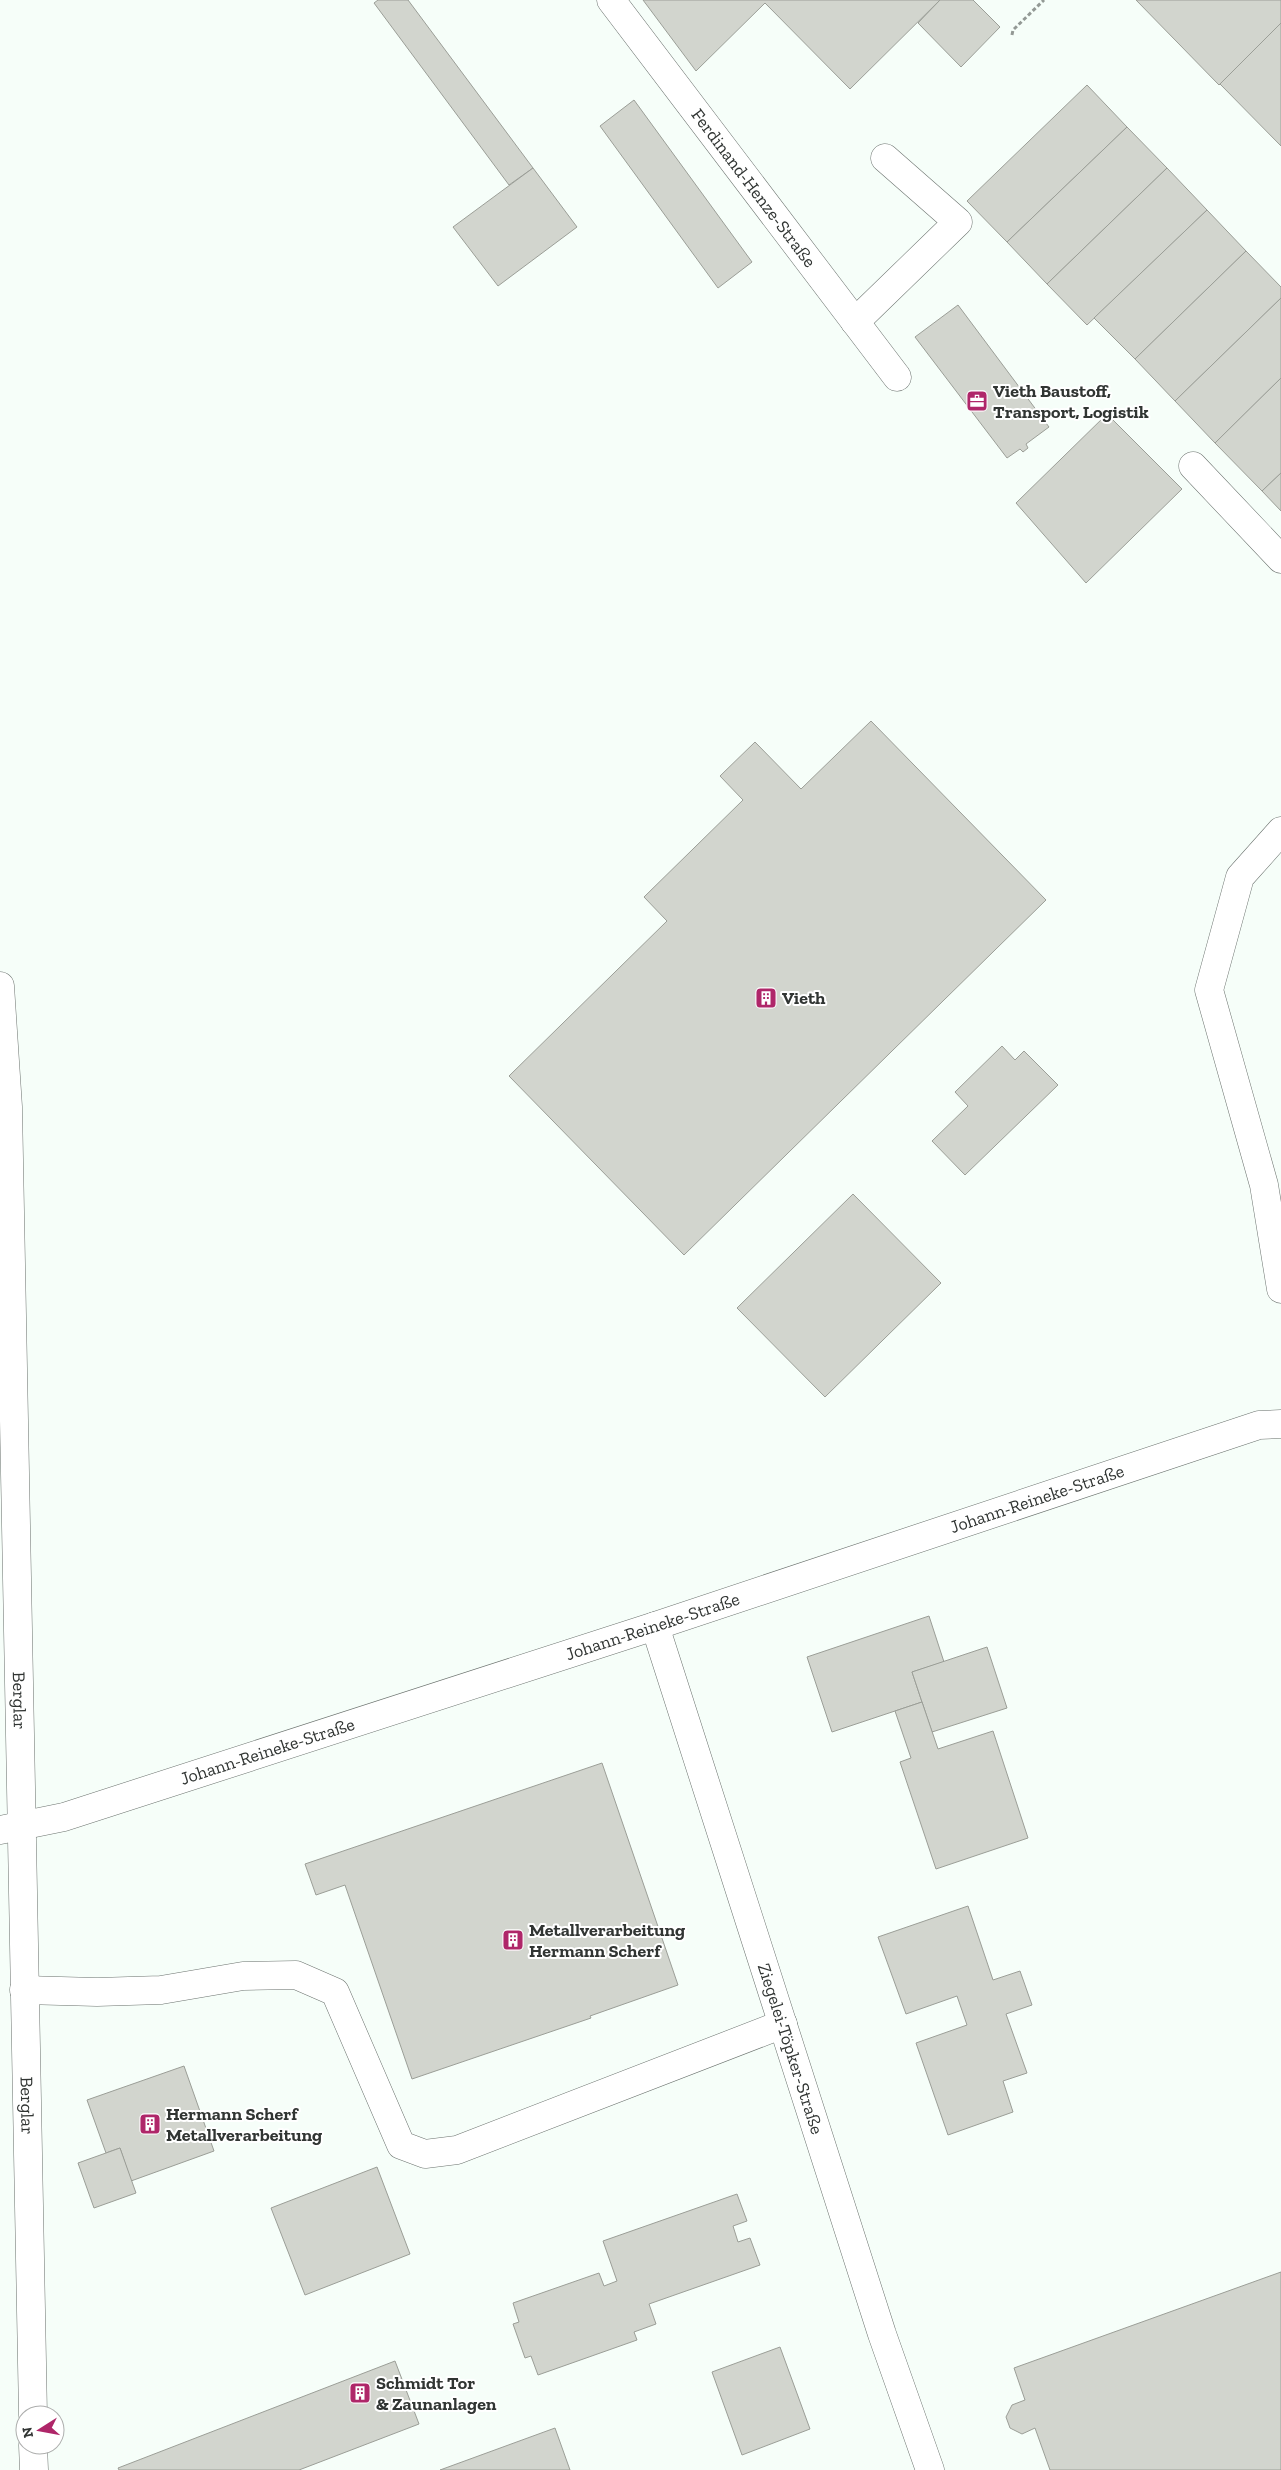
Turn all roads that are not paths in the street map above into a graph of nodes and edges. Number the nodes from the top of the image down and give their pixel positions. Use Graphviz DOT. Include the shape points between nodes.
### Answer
graph roads {
  1 [pos="611,0"];
  2 [pos="885,158"];
  3 [pos="855,322"];
  4 [pos="897,377"];
  5 [pos="1193,466"];
  6 [pos="1281,559"];
  7 [pos="1281,831"];
  8 [pos="0,986"];
  9 [pos="1281,1289"];
  10 [pos="1281,1424"];
  11 [pos="655,1626"];
  12 [pos="11,1828"];
  13 [pos="24,1990"];
  14 [pos="783,2024"];
  15 [pos="33,2405"];
  16 [pos="33,2455"];
  17 [pos="34,2470"];
  18 [pos="930,2470"];
  1 -- 3 [label="street, Ferdinand-Henze-Straße"];
  2 -- 3 [label="street" via="958,222"];
  3 -- 4 [label="street, Ferdinand-Henze-Straße"];
  5 -- 6 [label="street"];
  7 -- 9 [label="street" via="1240,877 1209,990 1264,1186"];
  8 -- 12 [label="street, Berglar" via="8,1107"];
  10 -- 11 [label="street, Johann-Reineke-Straße" via="1259,1425"];
  11 -- 12 [label="street, Johann-Reineke-Straße" via="64,1817"];
  11 -- 14 [label="street, Ziegelei-Töpker-Straße"];
  12 -- 13 [label="street, Berglar"];
  13 -- 14 [label="street" via="161,1990 243,1976 296,1975 335,1992 401,2145 425,2154 457,2150"];
  13 -- 15 [label="street, Berglar"];
  14 -- 18 [label="street, Ziegelei-Töpker-Straße" via="882,2334"];
  16 -- 17 [label="street"];
}
